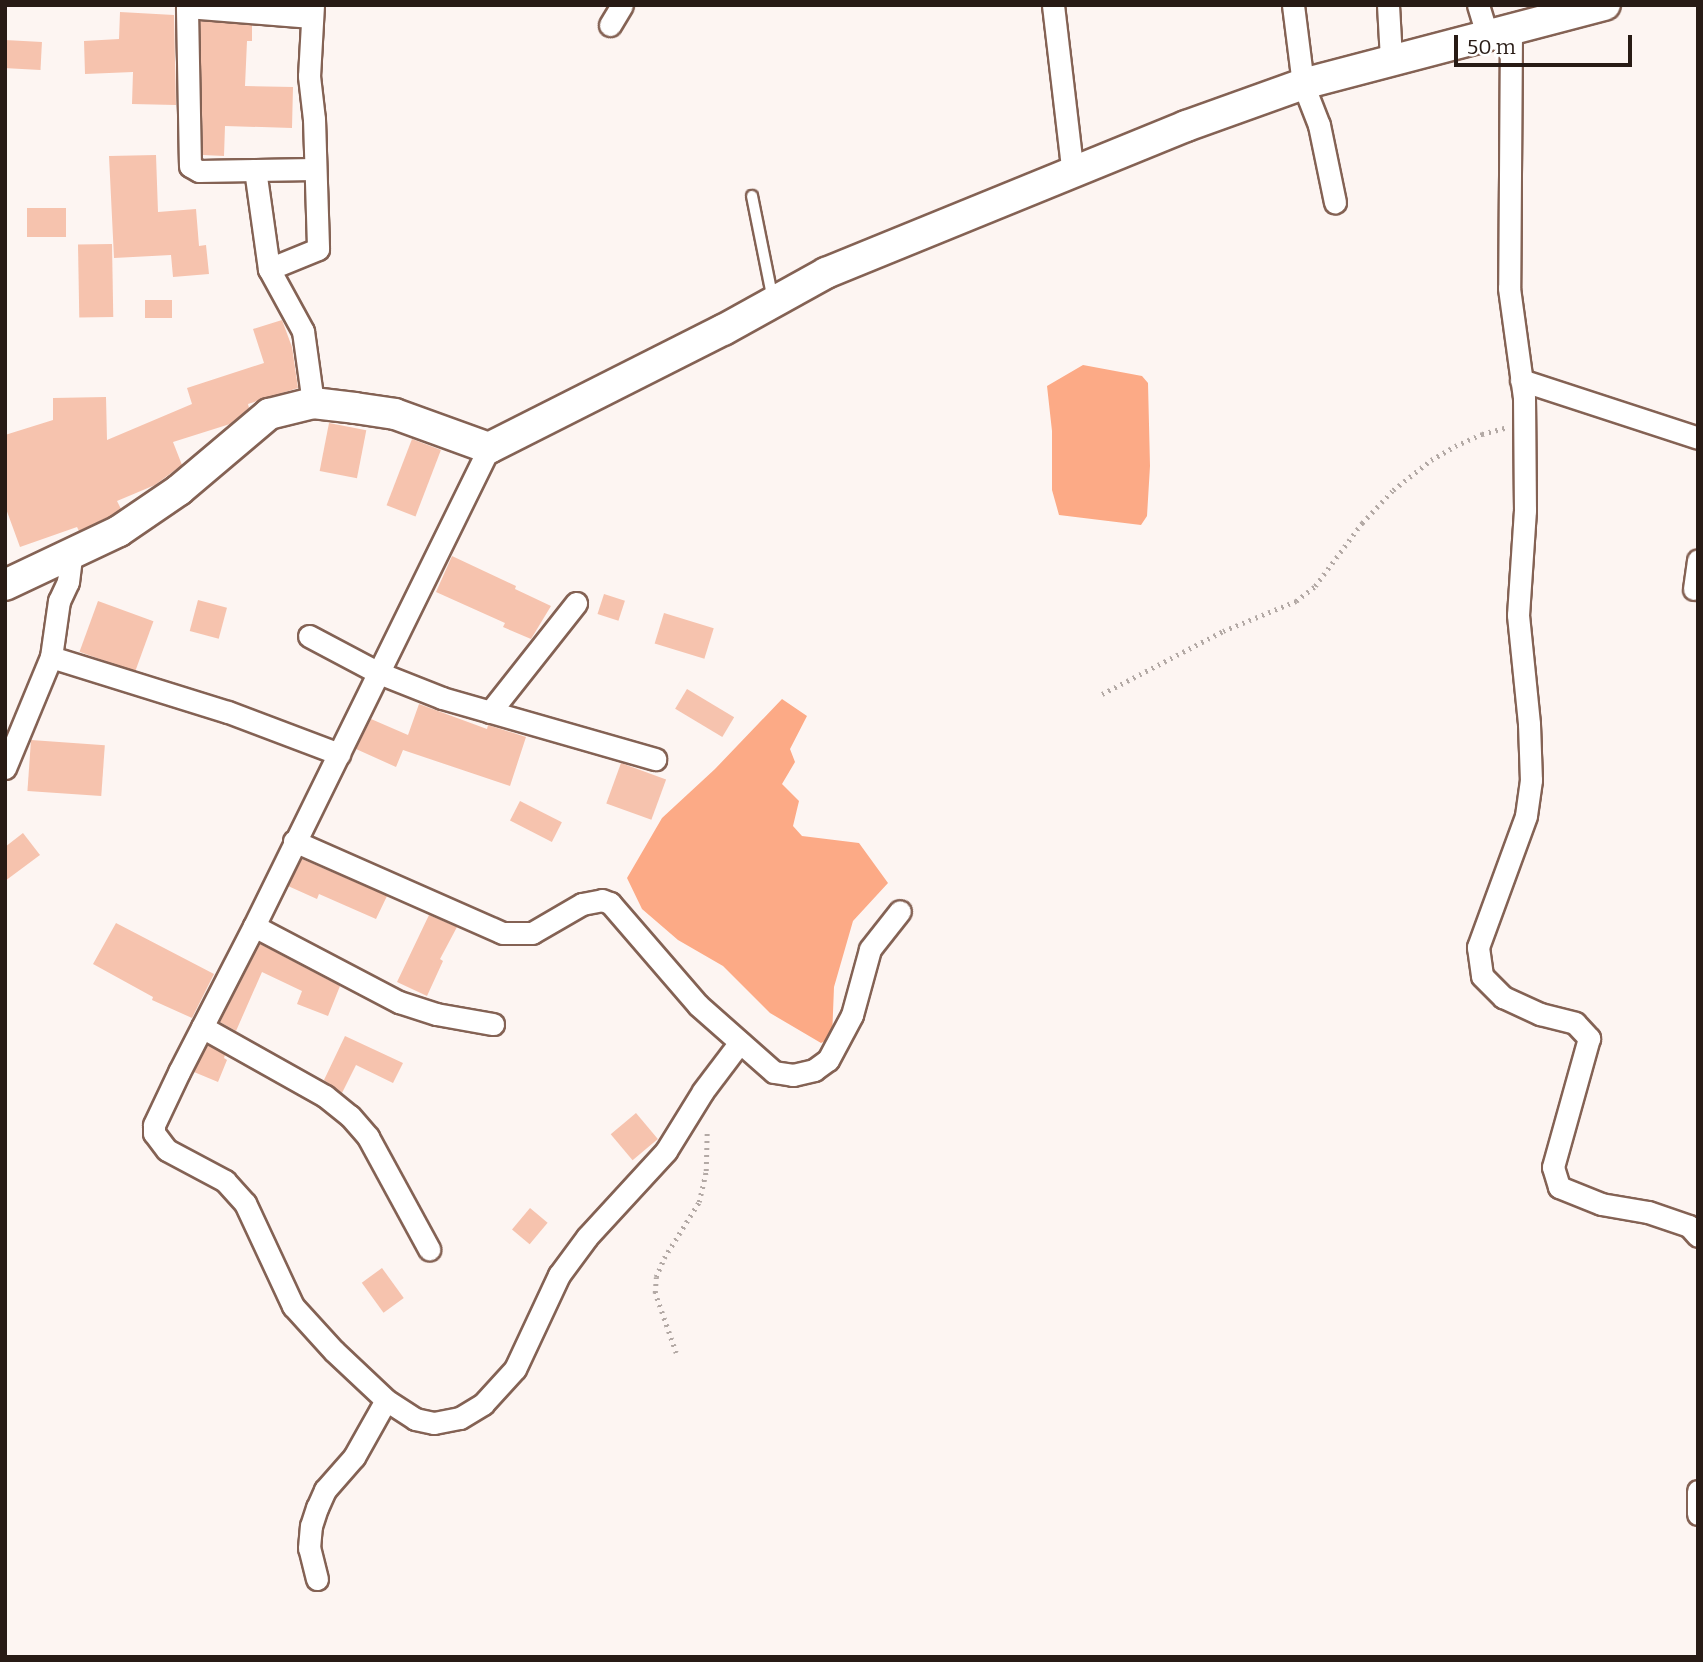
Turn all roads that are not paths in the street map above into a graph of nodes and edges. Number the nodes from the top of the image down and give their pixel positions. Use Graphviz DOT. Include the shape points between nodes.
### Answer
graph roads {
  1 [pos="622,5"];
  2 [pos="1053,5"];
  3 [pos="1293,5"];
  4 [pos="1388,5"];
  5 [pos="1478,5"];
  6 [pos="1605,5"];
  7 [pos="186,6"];
  8 [pos="312,11"];
  9 [pos="610,25"];
  10 [pos="1499,34"];
  11 [pos="1391,59"];
  12 [pos="1303,84"];
  13 [pos="314,169"];
  14 [pos="255,170"];
  15 [pos="1073,174"];
  16 [pos="752,196"];
  17 [pos="1335,202"];
  18 [pos="269,269"];
  19 [pos="774,302"];
  20 [pos="1521,380"];
  21 [pos="313,402"];
  22 [pos="1698,438"];
  23 [pos="489,448"];
  24 [pos="71,556"];
  25 [pos="1698,559"];
  26 [pos="5,585"];
  27 [pos="1694,589"];
  28 [pos="576,603"];
  29 [pos="309,636"];
  30 [pos="51,657"];
  31 [pos="379,673"];
  32 [pos="490,712"];
  33 [pos="340,754"];
  34 [pos="656,759"];
  35 [pos="5,768"];
  36 [pos="294,841"];
  37 [pos="900,911"];
  38 [pos="254,926"];
  39 [pos="493,1024"];
  40 [pos="202,1027"];
  41 [pos="740,1042"];
  42 [pos="1698,1236"];
  43 [pos="429,1249"];
  44 [pos="386,1401"];
  45 [pos="1698,1491"];
  46 [pos="1698,1514"];
  47 [pos="317,1579"];
  1 -- 9 [label="street"];
  2 -- 15 [label="street"];
  3 -- 12 [label="street"];
  4 -- 11 [label="street"];
  5 -- 10 [label="street"];
  6 -- 10 [label="street"];
  7 -- 8 [label="street"];
  7 -- 14 [label="street" via="190,166 199,171"];
  8 -- 13 [label="street" via="309,76"];
  10 -- 11 [label="street"];
  10 -- 20 [label="street" via="1509,288"];
  11 -- 12 [label="street"];
  12 -- 15 [label="street" via="1186,126"];
  12 -- 17 [label="street" via="1319,125"];
  13 -- 14 [label="street"];
  13 -- 18 [label="street" via="318,249"];
  14 -- 18 [label="street"];
  15 -- 19 [label="street" via="826,273"];
  16 -- 19 [label="lane"];
  18 -- 21 [label="street" via="303,331"];
  19 -- 23 [label="street"];
  20 -- 22 [label="street"];
  20 -- 42 [label="street" via="1525,510 1518,615 1531,780 1526,816 1478,947 1482,976 1503,997 1575,1023 1588,1038 1553,1167 1559,1188 1601,1204 1648,1212 1689,1226"];
  21 -- 23 [label="street" via="395,414"];
  21 -- 24 [label="street" via="269,414 179,490 119,531"];
  23 -- 31 [label="street"];
  24 -- 26 [label="street"];
  24 -- 30 [label="street"];
  25 -- 27 [label="street"];
  28 -- 32 [label="street"];
  29 -- 31 [label="street"];
  30 -- 33 [label="street" via="228,712"];
  30 -- 35 [label="street"];
  31 -- 32 [label="street"];
  31 -- 33 [label="street"];
  32 -- 34 [label="street"];
  33 -- 36 [label="street"];
  36 -- 38 [label="street"];
  36 -- 41 [label="street" via="503,933 532,933 582,904 610,903 698,1005"];
  37 -- 41 [label="street" via="870,949 852,1015 828,1060 814,1070 793,1075 774,1072"];
  38 -- 39 [label="street" via="398,1002"];
  38 -- 40 [label="street"];
  40 -- 43 [label="street" via="325,1096 350,1116 368,1137"];
  40 -- 44 [label="street" via="154,1133 167,1150 225,1181 244,1203 293,1306"];
  41 -- 44 [label="street" via="666,1151 587,1237 559,1275 515,1369 483,1404 460,1418 434,1423 415,1419"];
  44 -- 47 [label="street" via="317,1508 309,1548"];
  45 -- 46 [label="street"];
}
